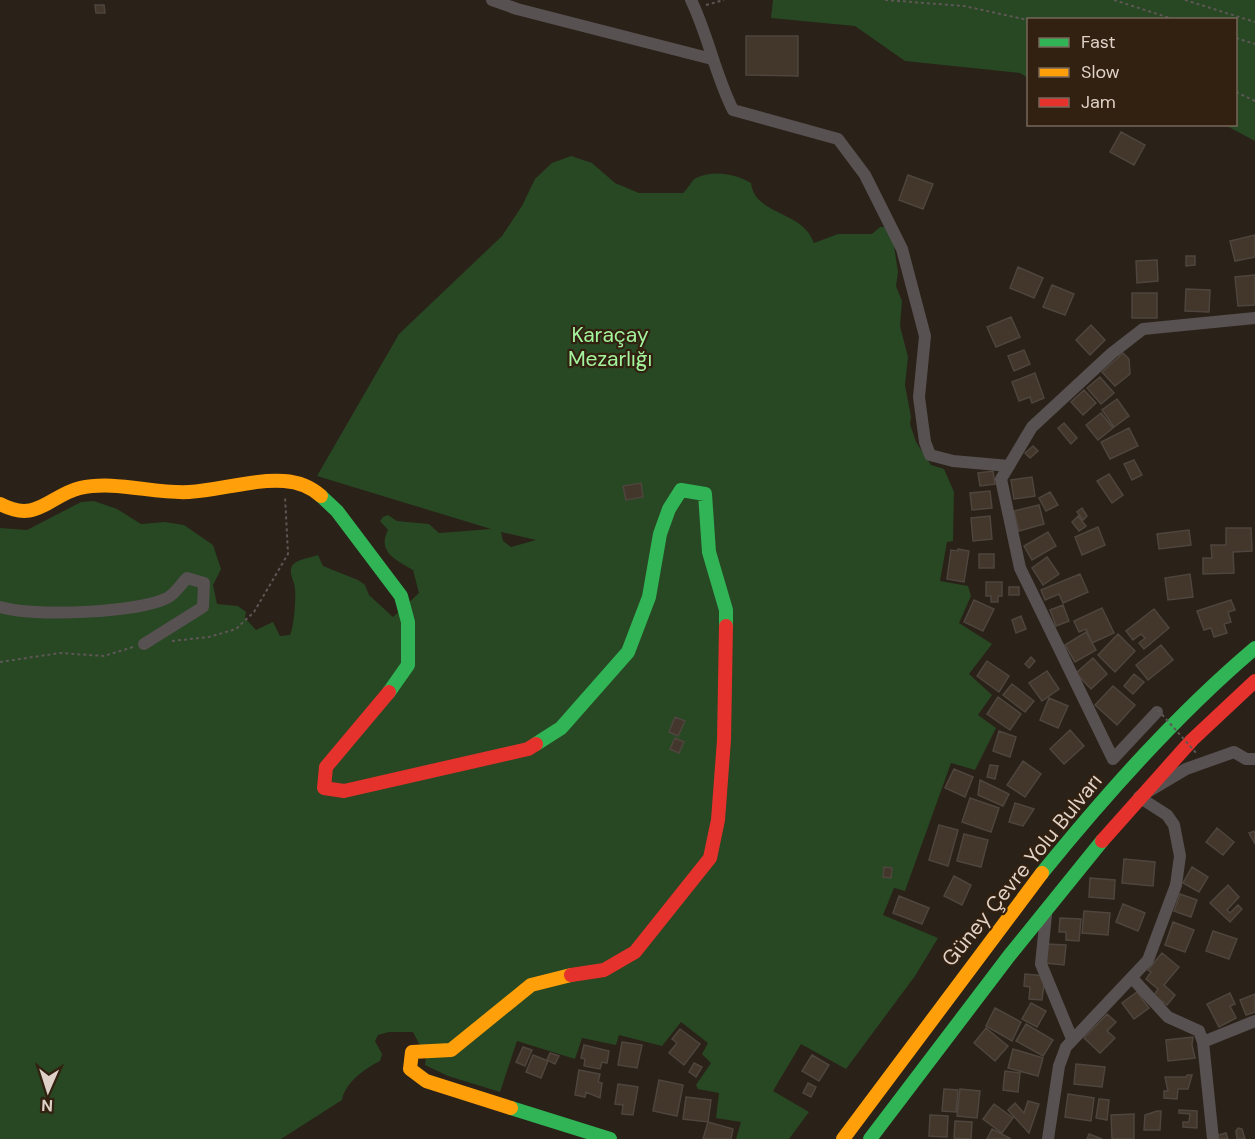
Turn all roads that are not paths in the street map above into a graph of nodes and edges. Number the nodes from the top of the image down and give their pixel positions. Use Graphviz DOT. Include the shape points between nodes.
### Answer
graph roads {
  1 [pos="492,0"];
  2 [pos="693,4"];
  3 [pos="712,59"];
  4 [pos="1255,318"];
  5 [pos="1009,466"];
  6 [pos="0,504"];
  7 [pos="0,607"];
  8 [pos="144,644"];
  9 [pos="1255,648"];
  10 [pos="1255,681"];
  11 [pos="1157,711"];
  12 [pos="1255,759"];
  13 [pos="1139,797"];
  14 [pos="1047,908"];
  15 [pos="1132,978"];
  16 [pos="1255,1021"];
  17 [pos="1072,1039"];
  18 [pos="1203,1042"];
  19 [pos="610,1139"];
  20 [pos="843,1139"];
  21 [pos="870,1139"];
  22 [pos="1048,1139"];
  23 [pos="1213,1139"];
  1 -- 3 [label="street"];
  2 -- 3 [label="street"];
  3 -- 5 [label="street" via="733,110 838,139 865,175 902,249 925,336 919,397 930,455"];
  4 -- 5 [label="street" via="1143,329 1112,352 1032,427"];
  5 -- 11 [label="street" via="1001,479 1020,568 1113,759"];
  6 -- 19 [label="main road" via="11,510 40,510 79,488 188,492 284,481 311,487 337,511 401,596 408,622 408,664 374,713 326,767 324,788 344,791 528,749 561,728 628,652 649,597 660,534 669,509 681,490 705,494 709,552 726,610 724,740 710,858 635,952 604,970 531,985 451,1050 412,1052 410,1069 426,1081"];
  7 -- 8 [label="street" via="12,611 63,611 149,605 170,597 187,578 204,583 202,607"];
  9 -- 20 [label="main road, Güney Çevre Yolu Bulvarı" via="1222,676 1092,811 1006,918"];
  10 -- 13 [label="main road, Güney Çevre Yolu Bulvarı"];
  12 -- 13 [label="street" via="1234,752 1209,759"];
  13 -- 14 [label="main road, Güney Çevre Yolu Bulvarı"];
  13 -- 15 [label="street" via="1167,815 1174,825 1180,868 1152,952"];
  14 -- 17 [label="street" via="1041,964"];
  14 -- 21 [label="main road, Güney Çevre Yolu Bulvarı"];
  15 -- 17 [label="street"];
  15 -- 18 [label="street" via="1168,1017 1199,1031"];
  16 -- 18 [label="street"];
  17 -- 22 [label="street" via="1059,1066"];
  18 -- 23 [label="street"];
}
